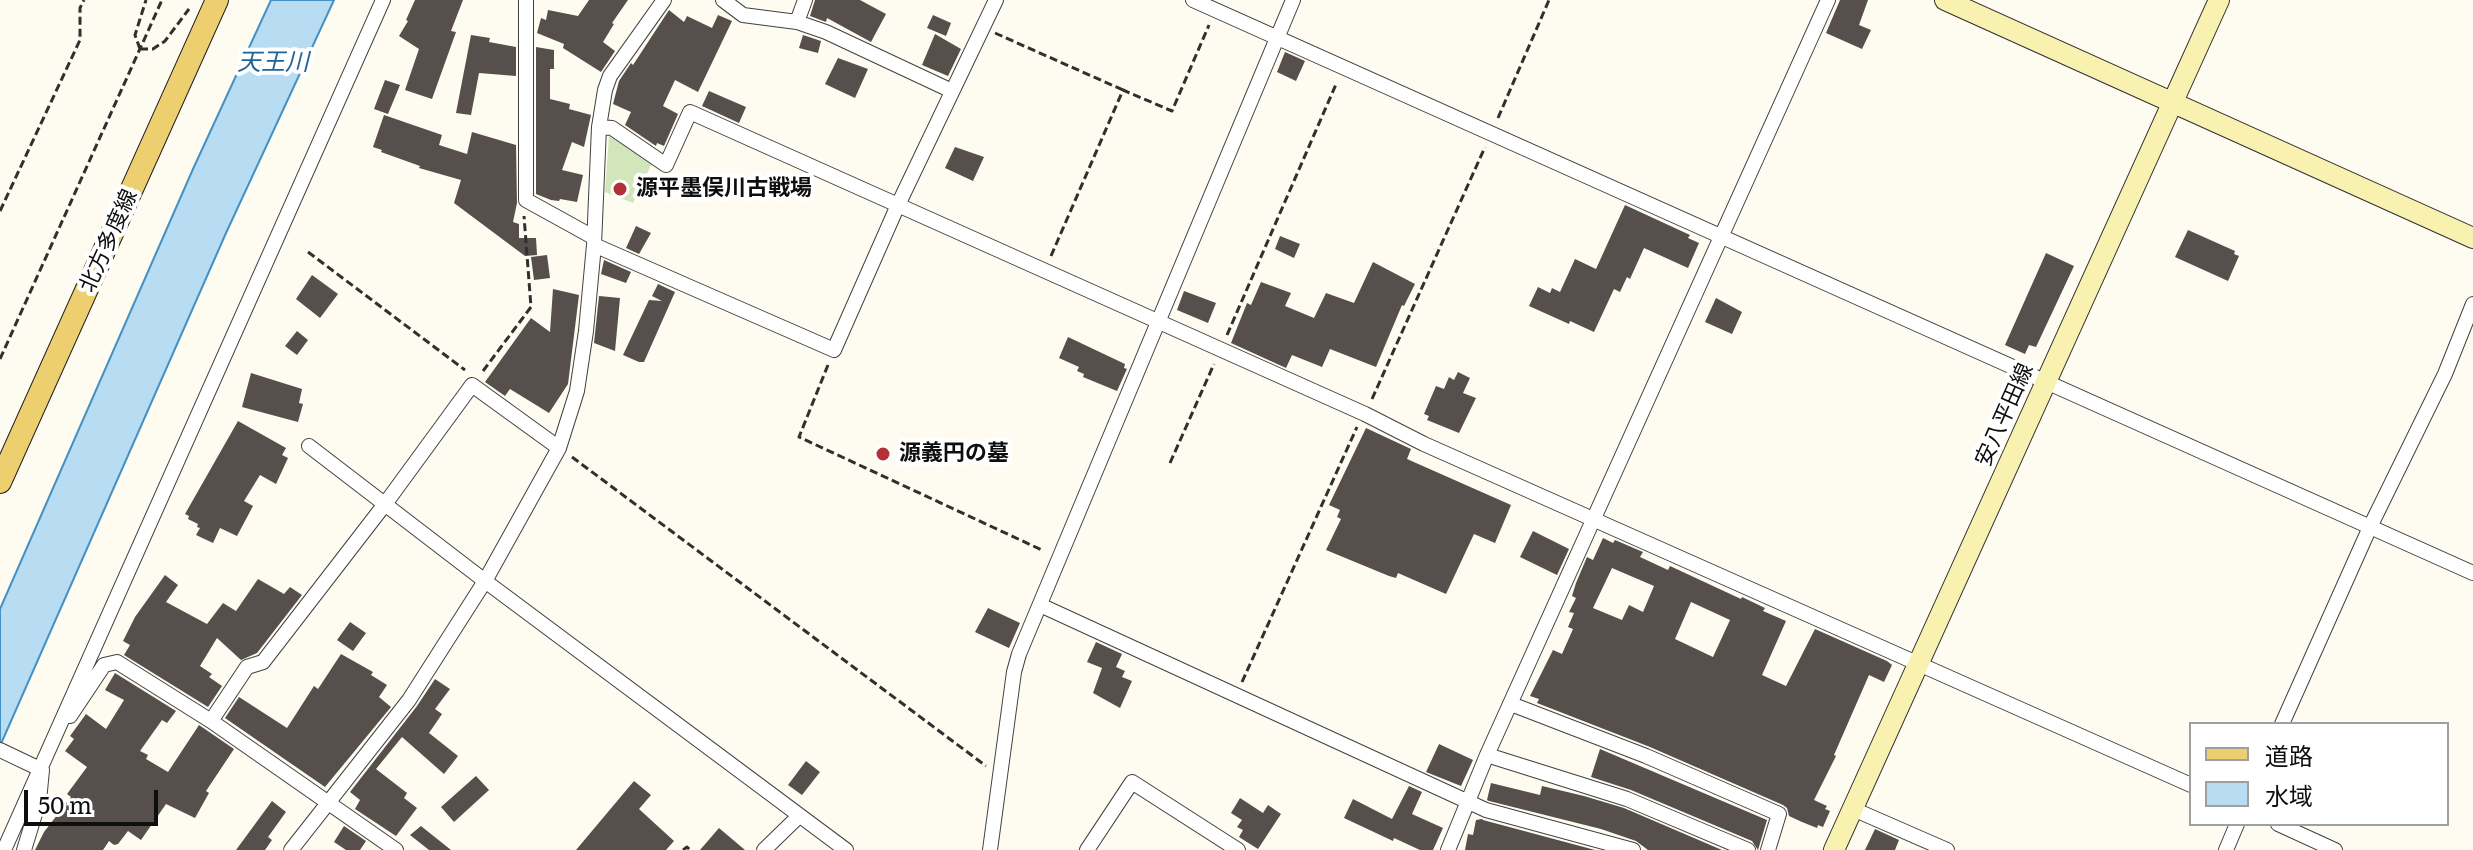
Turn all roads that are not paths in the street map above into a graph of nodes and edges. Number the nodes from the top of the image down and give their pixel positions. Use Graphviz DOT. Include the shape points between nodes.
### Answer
graph roads {
  1 [pos="217,0"];
  2 [pos="383,0"];
  3 [pos="526,0"];
  4 [pos="664,0"];
  5 [pos="723,0"];
  6 [pos="805,0"];
  7 [pos="996,0"];
  8 [pos="1193,0"];
  9 [pos="1293,0"];
  10 [pos="1828,0"];
  11 [pos="1945,0"];
  12 [pos="2219,0"];
  13 [pos="797,22"];
  14 [pos="1278,38"];
  15 [pos="952,91"];
  16 [pos="2173,103"];
  17 [pos="599,127"];
  18 [pos="898,205"];
  19 [pos="1722,238"];
  20 [pos="2473,238"];
  21 [pos="594,241"];
  22 [pos="2473,304"];
  23 [pos="1159,322"];
  24 [pos="2046,382"];
  25 [pos="309,446"];
  26 [pos="559,448"];
  27 [pos="0,482"];
  28 [pos="385,504"];
  29 [pos="1595,519"];
  30 [pos="2370,527"];
  31 [pos="2473,573"];
  32 [pos="485,581"];
  33 [pos="1040,605"];
  34 [pos="1918,665"];
  35 [pos="1511,704"];
  36 [pos="211,721"];
  37 [pos="2283,722"];
  38 [pos="57,732"];
  39 [pos="0,750"];
  40 [pos="1487,755"];
  41 [pos="42,770"];
  42 [pos="2189,784"];
  43 [pos="1468,801"];
  44 [pos="327,802"];
  45 [pos="1853,809"];
  46 [pos="799,816"];
  47 [pos="2236,826"];
  48 [pos="2282,826"];
  49 [pos="4,850"];
  50 [pos="24,850"];
  51 [pos="291,850"];
  52 [pos="396,850"];
  53 [pos="764,850"];
  54 [pos="846,850"];
  55 [pos="990,850"];
  56 [pos="1087,850"];
  57 [pos="1238,850"];
  58 [pos="1448,850"];
  59 [pos="1633,850"];
  60 [pos="1748,850"];
  61 [pos="1768,850"];
  62 [pos="1834,850"];
  63 [pos="1947,850"];
  64 [pos="2226,850"];
  65 [pos="2335,850"];
  1 -- 27 [label="main road, 北方多度線"];
  2 -- 38 [label="street"];
  3 -- 21 [label="street" via="526,200"];
  4 -- 17 [label="street" via="610,76"];
  5 -- 13 [label="street" via="743,15"];
  6 -- 13 [label="street"];
  7 -- 15 [label="street"];
  8 -- 14 [label="street"];
  9 -- 14 [label="street"];
  10 -- 19 [label="street"];
  11 -- 16 [label="main road"];
  12 -- 16 [label="main road, 安八平田線"];
  13 -- 15 [label="street"];
  14 -- 19 [label="street"];
  14 -- 23 [label="street"];
  15 -- 18 [label="street"];
  16 -- 20 [label="main road"];
  16 -- 24 [label="main road, 安八平田線"];
  17 -- 18 [label="street" via="612,128 666,165 690,112"];
  17 -- 21 [label="street"];
  18 -- 21 [label="street" via="834,350"];
  18 -- 23 [label="street"];
  19 -- 24 [label="street"];
  19 -- 29 [label="street"];
  21 -- 26 [label="street" via="582,362"];
  22 -- 30 [label="street"];
  23 -- 29 [label="street"];
  23 -- 33 [label="street"];
  24 -- 30 [label="street"];
  24 -- 34 [label="main road, 安八平田線"];
  25 -- 28 [label="street"];
  26 -- 28 [label="street" via="474,382"];
  26 -- 32 [label="street"];
  28 -- 32 [label="street"];
  28 -- 36 [label="street" via="263,662 247,667"];
  29 -- 34 [label="street"];
  29 -- 35 [label="street"];
  30 -- 31 [label="street"];
  30 -- 37 [label="street"];
  32 -- 44 [label="street" via="409,700"];
  32 -- 46 [label="street"];
  33 -- 43 [label="street"];
  33 -- 55 [label="street" via="1014,672"];
  34 -- 42 [label="street"];
  34 -- 45 [label="main road, 安八平田線"];
  35 -- 40 [label="street"];
  35 -- 61 [label="street" via="1779,814"];
  36 -- 38 [label="street" via="117,662 104,665"];
  36 -- 44 [label="street"];
  38 -- 41 [label="street"];
  39 -- 41 [label="street"];
  40 -- 43 [label="street"];
  40 -- 60 [label="street" via="1627,799"];
  41 -- 49 [label="street"];
  41 -- 50 [label="street"];
  43 -- 58 [label="street"];
  43 -- 59 [label="street"];
  44 -- 51 [label="street"];
  44 -- 52 [label="street"];
  45 -- 62 [label="main road, 安八平田線"];
  45 -- 63 [label="street"];
  46 -- 53 [label="street"];
  46 -- 54 [label="street"];
  47 -- 64 [label="street"];
  48 -- 65 [label="street"];
  56 -- 57 [label="street" via="1132,782"];
}
